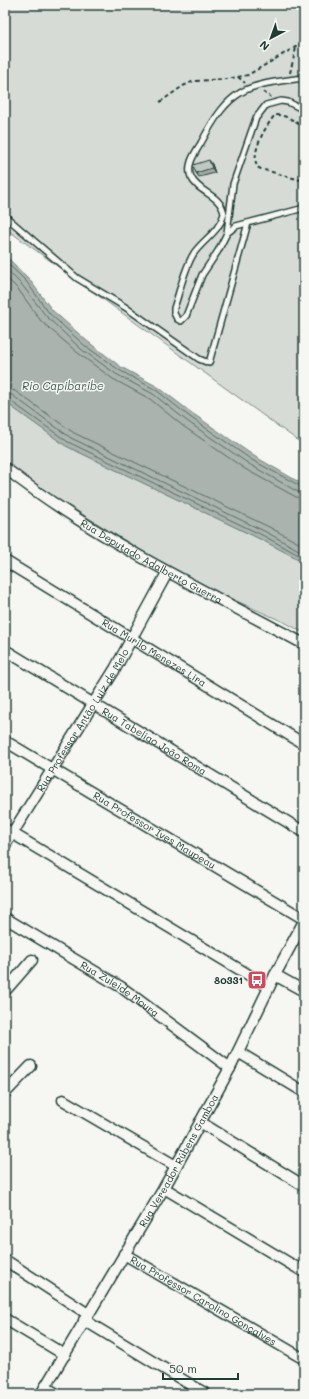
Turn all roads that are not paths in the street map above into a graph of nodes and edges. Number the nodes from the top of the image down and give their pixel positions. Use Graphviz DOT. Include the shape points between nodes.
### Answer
graph roads {
  1 [pos="304,78"];
  2 [pos="304,110"];
  3 [pos="304,208"];
  4 [pos="5,216"];
  5 [pos="248,223"];
  6 [pos="227,233"];
  7 [pos="5,468"];
  8 [pos="5,560"];
  9 [pos="167,573"];
  10 [pos="131,639"];
  11 [pos="304,644"];
  12 [pos="5,650"];
  13 [pos="93,703"];
  14 [pos="5,741"];
  15 [pos="304,744"];
  16 [pos="52,769"];
  17 [pos="9,831"];
  18 [pos="304,832"];
  19 [pos="5,845"];
  20 [pos="5,918"];
  21 [pos="304,920"];
  22 [pos="32,960"];
  23 [pos="275,975"];
  24 [pos="269,987"];
  25 [pos="5,991"];
  26 [pos="304,991"];
  27 [pos="238,1052"];
  28 [pos="31,1066"];
  29 [pos="230,1068"];
  30 [pos="304,1092"];
  31 [pos="5,1093"];
  32 [pos="62,1100"];
  33 [pos="200,1122"];
  34 [pos="176,1166"];
  35 [pos="304,1186"];
  36 [pos="164,1188"];
  37 [pos="124,1254"];
  38 [pos="5,1260"];
  39 [pos="304,1272"];
  40 [pos="86,1317"];
  41 [pos="5,1319"];
  42 [pos="65,1355"];
  43 [pos="304,1359"];
  44 [pos="43,1390"];
  45 [pos="57,1394"];
  46 [pos="206,1394"];
  1 -- 6 [label="lane" via="262,84 237,94 213,119 190,162 191,177 196,184 220,202 224,214 216,231 196,251 190,261 174,308 177,319 181,321 186,316 202,275"];
  2 -- 6 [label="lane" via="281,101 266,105 256,118 233,184"];
  3 -- 5 [label="lane"];
  4 -- 5 [label="lane" via="77,278 125,307 199,359 209,363"];
  5 -- 6 [label="lane" via="236,226"];
  7 -- 9 [label="street, Rua Deputado Adalberto Guerra" via="59,508"];
  8 -- 10 [label="street, Rua Murilo Menezes Lira"];
  9 -- 10 [label="street, Rua Professor Antão Luiz de Melo"];
  9 -- 11 [label="street, Rua Deputado Adalberto Guerra"];
  10 -- 13 [label="street, Rua Professor Antão Luiz de Melo"];
  10 -- 15 [label="street, Rua Murilo Menezes Lira"];
  12 -- 13 [label="street, Rua Tabeliao João Roma"];
  13 -- 16 [label="street, Rua Professor Antão Luiz de Melo"];
  13 -- 18 [label="street, Rua Tabeliao João Roma"];
  14 -- 16 [label="street, Rua Professor Ives Maupeau"];
  16 -- 17 [label="street, Rua Professor Antão Luiz de Melo"];
  16 -- 21 [label="street, Rua Professor Ives Maupeau"];
  17 -- 19 [label="street, Rua Professor Antão Luiz de Melo"];
  17 -- 24 [label="street"];
  20 -- 29 [label="street, Rua Zuleide Moura" via="120,987"];
  21 -- 23 [label="street, Rua Vereador Rúbens Gamboa"];
  22 -- 25 [label="street"];
  23 -- 24 [label="street, Rua Vereador Rúbens Gamboa"];
  23 -- 26 [label="street"];
  24 -- 27 [label="street, Rua Vereador Rúbens Gamboa"];
  27 -- 29 [label="street, Rua Vereador Rúbens Gamboa"];
  27 -- 30 [label="street"];
  28 -- 31 [label="street"];
  29 -- 33 [label="street, Rua Vereador Rúbens Gamboa"];
  32 -- 34 [label="street"];
  33 -- 34 [label="street, Rua Vereador Rúbens Gamboa"];
  33 -- 35 [label="street"];
  34 -- 36 [label="street, Rua Vereador Rúbens Gamboa"];
  36 -- 37 [label="street, Rua Vereador Rúbens Gamboa"];
  36 -- 39 [label="street"];
  37 -- 40 [label="street, Rua Vereador Rúbens Gamboa"];
  37 -- 43 [label="street, Rua Professor Carolino Gonçalves"];
  38 -- 40 [label="street"];
  40 -- 42 [label="street, Rua Vereador Rúbens Gamboa"];
  40 -- 46 [label="street"];
  41 -- 42 [label="street"];
  42 -- 44 [label="street, Rua Vereador Rúbens Gamboa"];
  44 -- 45 [label="street"];
}
